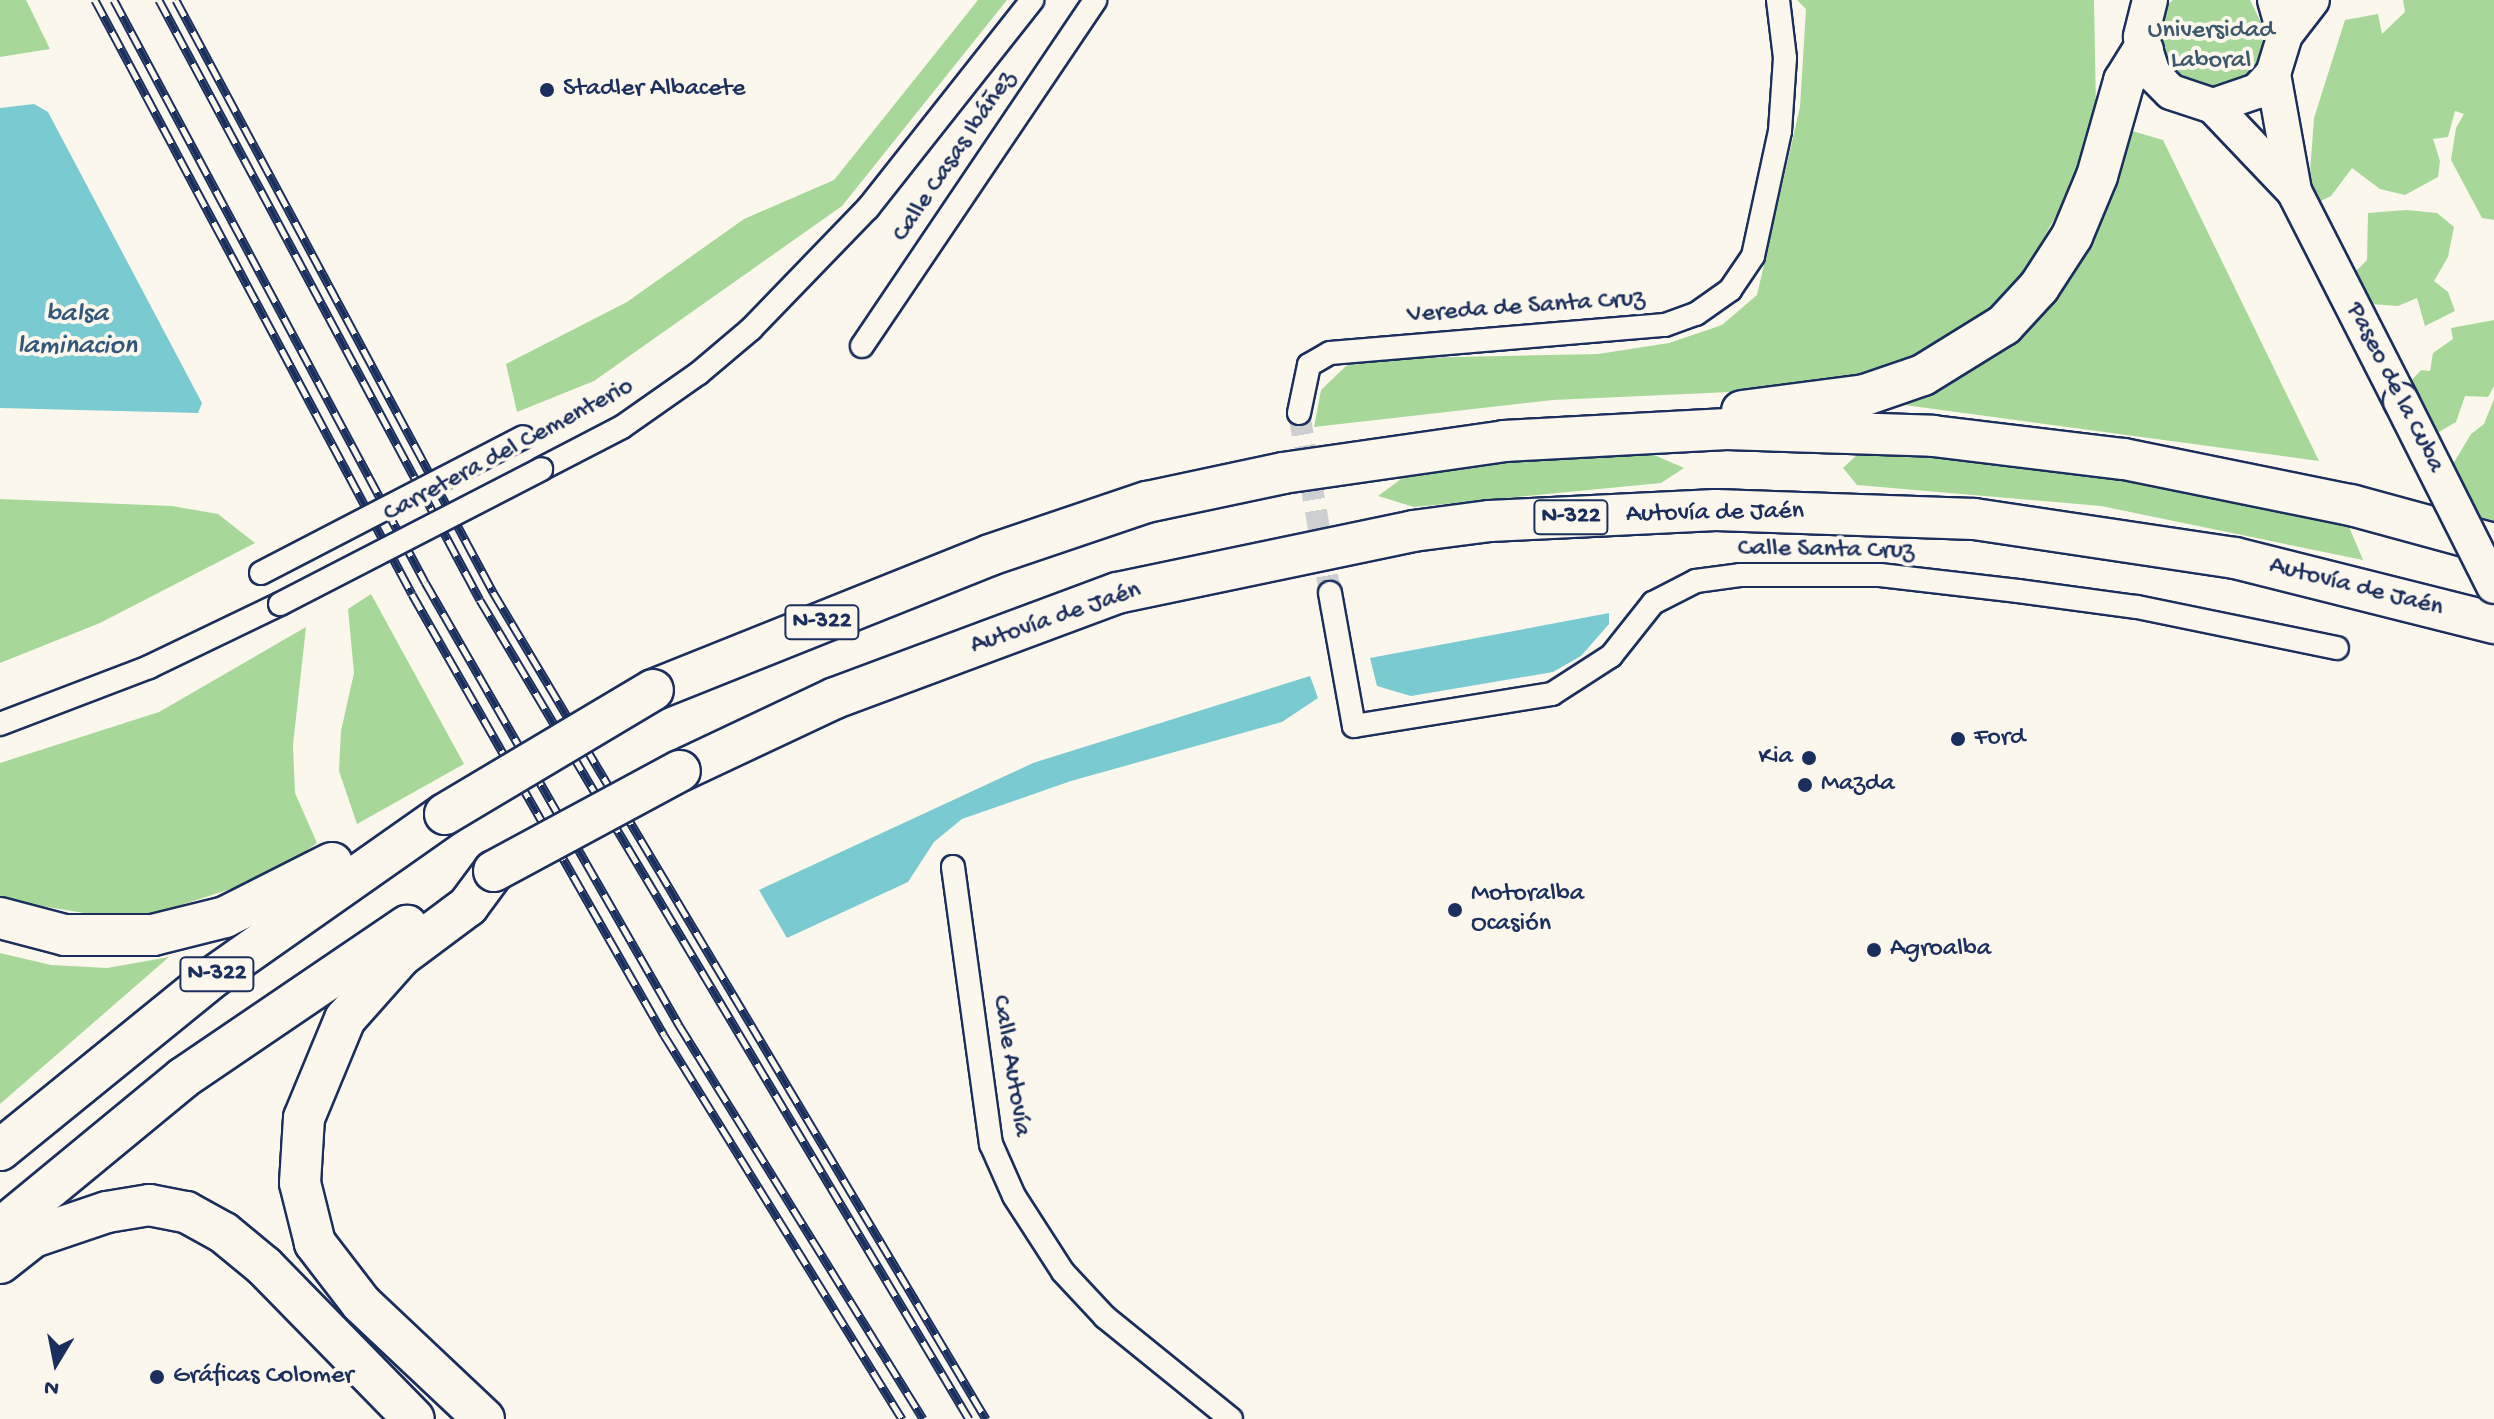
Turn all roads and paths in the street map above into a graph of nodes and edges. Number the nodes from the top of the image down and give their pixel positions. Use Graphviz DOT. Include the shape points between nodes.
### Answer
graph roads {
  1 [pos="1032,0"];
  2 [pos="1095,0"];
  3 [pos="1778,0"];
  4 [pos="2150,0"];
  5 [pos="2275,0"];
  6 [pos="2312,0"];
  7 [pos="2285,35"];
  8 [pos="2143,51"];
  9 [pos="2273,74"];
  10 [pos="2213,106"];
  11 [pos="2294,191"];
  12 [pos="862,346"];
  13 [pos="1299,413"];
  14 [pos="523,437"];
  15 [pos="1504,441"];
  16 [pos="2494,544"];
  17 [pos="261,573"];
  18 [pos="2494,586"];
  19 [pos="1330,593"];
  20 [pos="2494,623"];
  21 [pos="2337,648"];
  22 [pos="0,724"];
  23 [pos="445,814"];
  24 [pos="953,867"];
  25 [pos="494,871"];
  26 [pos="0,918"];
  27 [pos="0,1150"];
  28 [pos="0,1229"];
  29 [pos="0,1263"];
  30 [pos="414,1419"];
  31 [pos="484,1419"];
  32 [pos="1231,1419"];
  1 -- 22 [label="street, Carretera del Cementerio, bridge" via="868,208 751,329 622,427 149,667"];
  2 -- 12 [label="street, Calle Casas Ibáñez"];
  3 -- 13 [label="street, Vereda de Santa Cruz" via="1785,58 1780,131 1753,256 1730,290 1696,314 1652,328 1330,353 1309,365"];
  4 -- 8 [label="main road" via="2142,23"];
  5 -- 7 [label="main road"];
  6 -- 7 [label="main road"];
  7 -- 9 [label="main road"];
  8 -- 10 [label="main road" via="2153,74 2171,92"];
  8 -- 15 [label="highway" via="2124,81 2097,176 2072,236 2013,315 1966,351 1923,375 1865,395"];
  9 -- 10 [label="main road" via="2257,91"];
  9 -- 11 [label="main road, Paseo de la Cuba"];
  10 -- 11 [label="main road, Paseo de la Cuba"];
  11 -- 18 [label="main road, Paseo de la Cuba, bridge"];
  14 -- 17 [label="street, Carretera del Cementerio, bridge"];
  15 -- 16 [label="highway, N-322" via="1727,429 1933,436 2124,459 2351,505"];
  15 -- 23 [label="highway, N-322, bridge" via="1283,473 1147,502 990,555 653,690"];
  19 -- 21 [label="street, Calle Santa Cruz" via="1354,726 1552,694 1611,656 1653,603 1696,581 1740,575 1880,575 2018,591 2137,607"];
  20 -- 25 [label="highway, Autovía de Jaén / N-322, bridge" via="2235,558 1974,519 1716,510 1490,521 1397,534 1117,593 835,698 680,771"];
  23 -- 26 [label="highway" via="369,842 281,892 187,928 110,938 65,935"];
  23 -- 27 [label="highway, N-322" via="213,977"];
  24 -- 32 [label="street, Calle Autovía" via="991,1144 1014,1196 1063,1272 1105,1317"];
  25 -- 28 [label="highway, N-322" via="183,1078"];
  25 -- 31 [label="highway" via="468,906 401,956 345,1019 304,1118 300,1183 315,1243 361,1303"];
  29 -- 30 [label="highway" via="33,1237 107,1212 149,1205 186,1212 224,1233 264,1266"];
}
